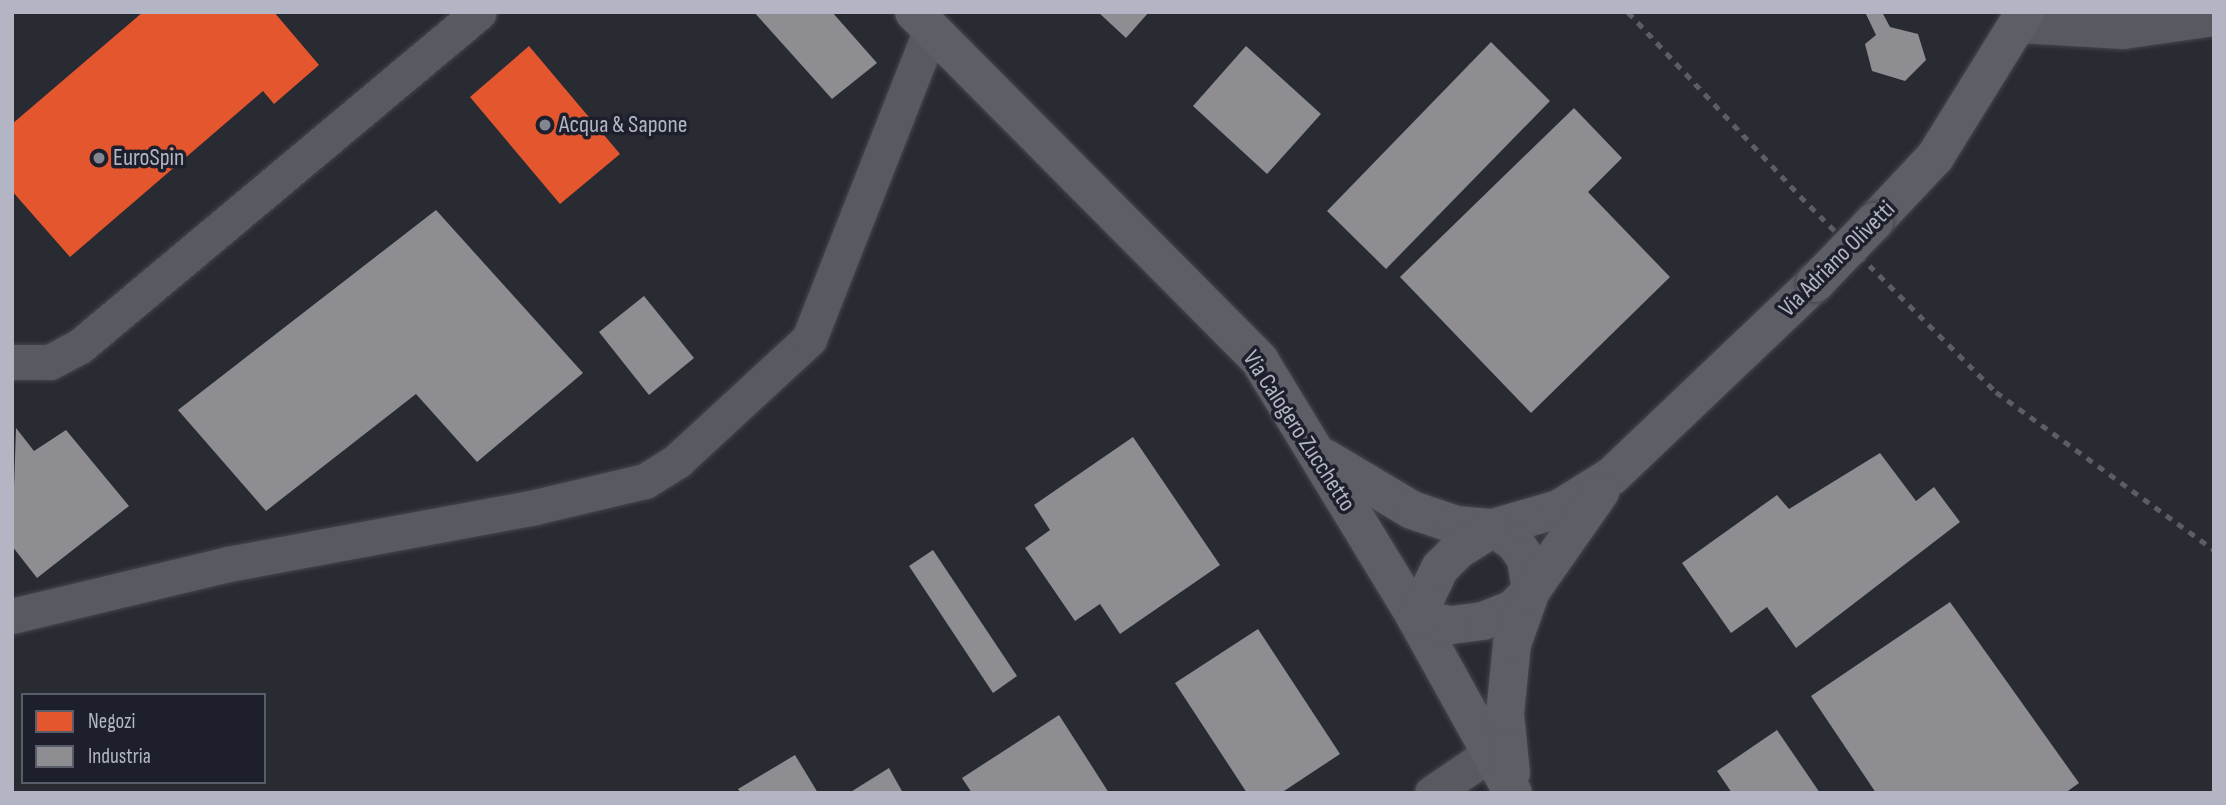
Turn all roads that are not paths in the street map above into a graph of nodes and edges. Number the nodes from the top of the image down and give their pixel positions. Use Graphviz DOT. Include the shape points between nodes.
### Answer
graph roads {
  1 [pos="479,12"];
  2 [pos="2214,18"];
  3 [pos="2022,19"];
  4 [pos="922,21"];
  5 [pos="12,362"];
  6 [pos="1317,452"];
  7 [pos="1612,476"];
  8 [pos="1493,528"];
  9 [pos="1531,591"];
  10 [pos="12,616"];
  11 [pos="1416,618"];
  12 [pos="1492,752"];
  13 [pos="1513,792"];
  14 [pos="1432,793"];
  1 -- 5 [label="street" via="80,346 50,362"];
  2 -- 3 [label="street" via="2123,31"];
  3 -- 7 [label="main road, Via Adriano Olivetti, bridge" via="1935,158 1815,283"];
  4 -- 6 [label="main road, Via Calogero Zucchetto" via="1259,361"];
  4 -- 10 [label="street" via="809,339 678,460 645,481 535,507 228,564"];
  6 -- 8 [label="main road, Via Adriano Olivetti" via="1412,510 1456,525"];
  6 -- 11 [label="main road, Via Calogero Zucchetto"];
  7 -- 8 [label="main road, Via Adriano Olivetti" via="1559,509"];
  7 -- 9 [label="main road, Via Adriano Olivetti"];
  8 -- 9 [label="main road" via="1515,542 1526,559"];
  8 -- 11 [label="main road, Via Adriano Olivetti" via="1458,550 1440,569"];
  9 -- 11 [label="main road, Via Adriano Olivetti" via="1513,609 1483,621 1450,625"];
  9 -- 13 [label="main road, Via Adriano Olivetti" via="1512,644 1505,714"];
  11 -- 12 [label="main road, Via Calogero Zucchetto"];
  12 -- 13 [label="main road, Via Calogero Zucchetto"];
  12 -- 14 [label="street"];
}
